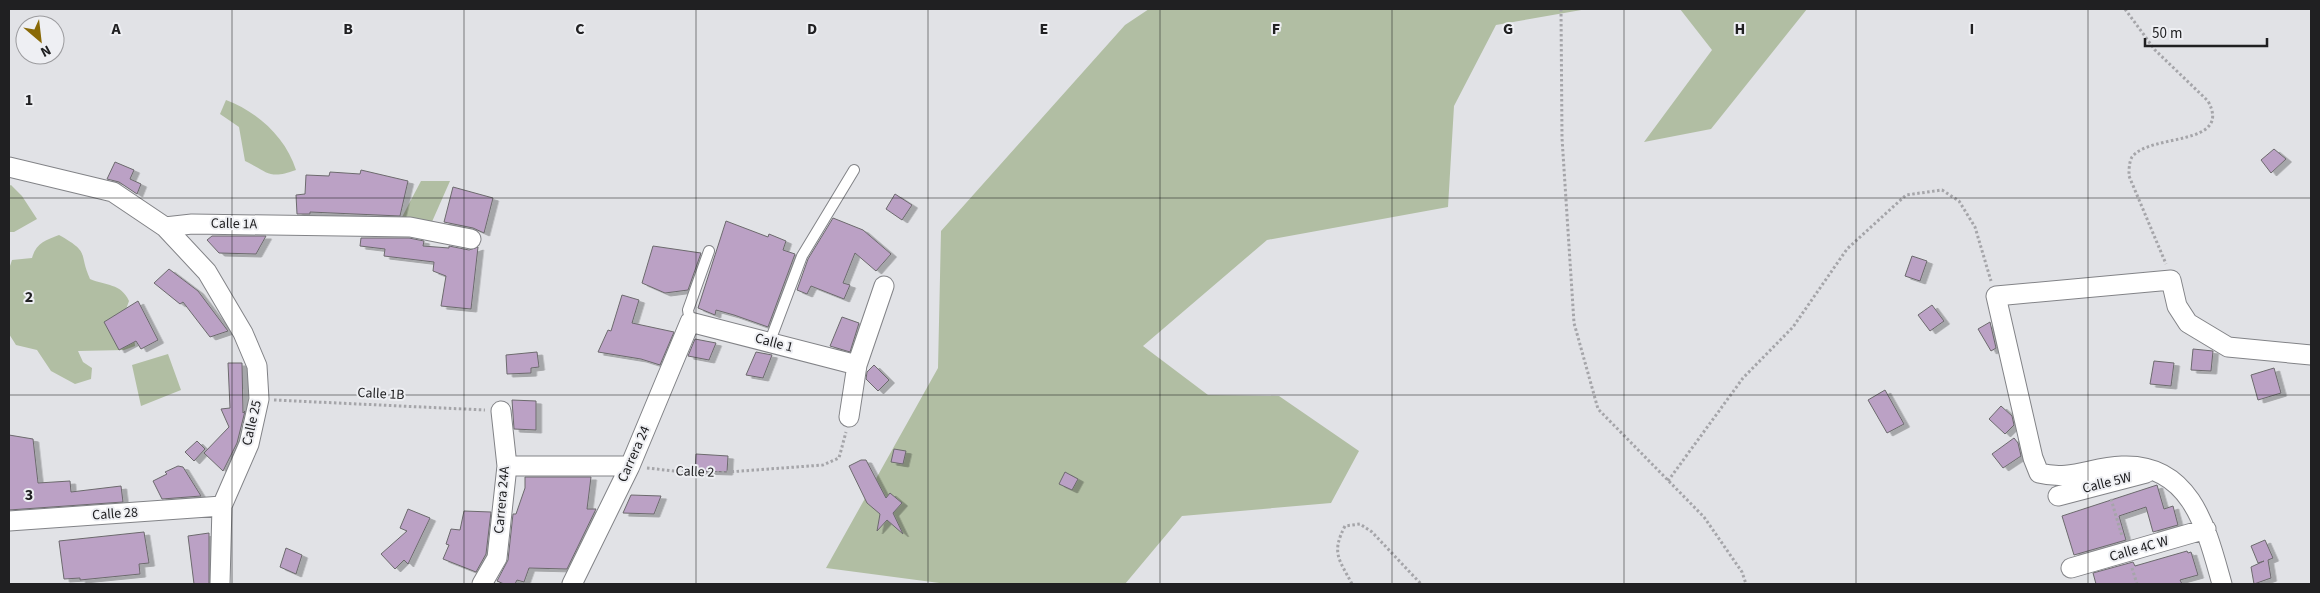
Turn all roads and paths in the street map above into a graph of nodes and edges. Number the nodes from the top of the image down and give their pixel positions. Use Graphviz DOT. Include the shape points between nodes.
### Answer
graph roads {
  1 [pos="1561,9"];
  2 [pos="2125,9"];
  3 [pos="9,167"];
  4 [pos="854,170"];
  5 [pos="165,227"];
  6 [pos="471,239"];
  7 [pos="709,251"];
  8 [pos="2171,280"];
  9 [pos="884,286"];
  10 [pos="1996,296"];
  11 [pos="690,322"];
  12 [pos="770,341"];
  13 [pos="2311,355"];
  14 [pos="857,365"];
  15 [pos="259,399"];
  16 [pos="501,411"];
  17 [pos="848,417"];
  18 [pos="507,466"];
  19 [pos="630,466"];
  20 [pos="2157,470"];
  21 [pos="1668,481"];
  22 [pos="2058,496"];
  23 [pos="222,506"];
  24 [pos="9,521"];
  25 [pos="2206,529"];
  26 [pos="2071,568"];
  27 [pos="220,584"];
  28 [pos="482,584"];
  29 [pos="572,584"];
  30 [pos="1352,584"];
  31 [pos="1421,584"];
  32 [pos="1746,584"];
  33 [pos="2222,584"];
  1 -- 21 [label="path" via="1562,138 1574,323 1598,409"];
  2 -- 8 [label="path" via="2155,50 2208,101 2213,110 2210,126 2198,134 2150,146 2133,156 2129,164 2130,176"];
  3 -- 5 [label="street" via="113,192"];
  4 -- 12 [label="lane" via="802,256"];
  5 -- 6 [label="street, Calle 1A" via="192,224 401,227"];
  5 -- 15 [label="street, Calle 25" via="207,272 243,334 257,366"];
  7 -- 11 [label="lane" via="688,310"];
  8 -- 10 [label="street"];
  8 -- 13 [label="street" via="2177,306 2188,323 2228,346"];
  9 -- 14 [label="street"];
  10 -- 20 [label="street" via="2039,473 2056,477 2122,466"];
  10 -- 21 [label="path" via="1975,227 1959,202 1942,190 1906,195 1847,249 1793,327 1743,378"];
  11 -- 12 [label="street, Calle 1"];
  11 -- 19 [label="street, Carrera 24"];
  12 -- 14 [label="street, Calle 1"];
  14 -- 17 [label="street"];
  15 -- 16 [label="path, Calle 1B"];
  15 -- 23 [label="street, Calle 25" via="249,444"];
  16 -- 18 [label="street, Carrera 24A"];
  17 -- 19 [label="path, Calle 2" via="839,458 823,465 701,474"];
  18 -- 19 [label="street"];
  18 -- 28 [label="street, Carrera 24A" via="496,558"];
  19 -- 29 [label="street, Carrera 24"];
  20 -- 22 [label="street, Calle 5W"];
  20 -- 25 [label="street" via="2185,491"];
  21 -- 32 [label="path" via="1704,517 1742,572"];
  23 -- 24 [label="street, Calle 28"];
  23 -- 27 [label="street, Calle 25"];
  25 -- 26 [label="street, Calle 4C W"];
  25 -- 33 [label="street"];
  30 -- 31 [label="path" via="1337,554 1338,541 1346,526 1360,524 1372,532"];
}
